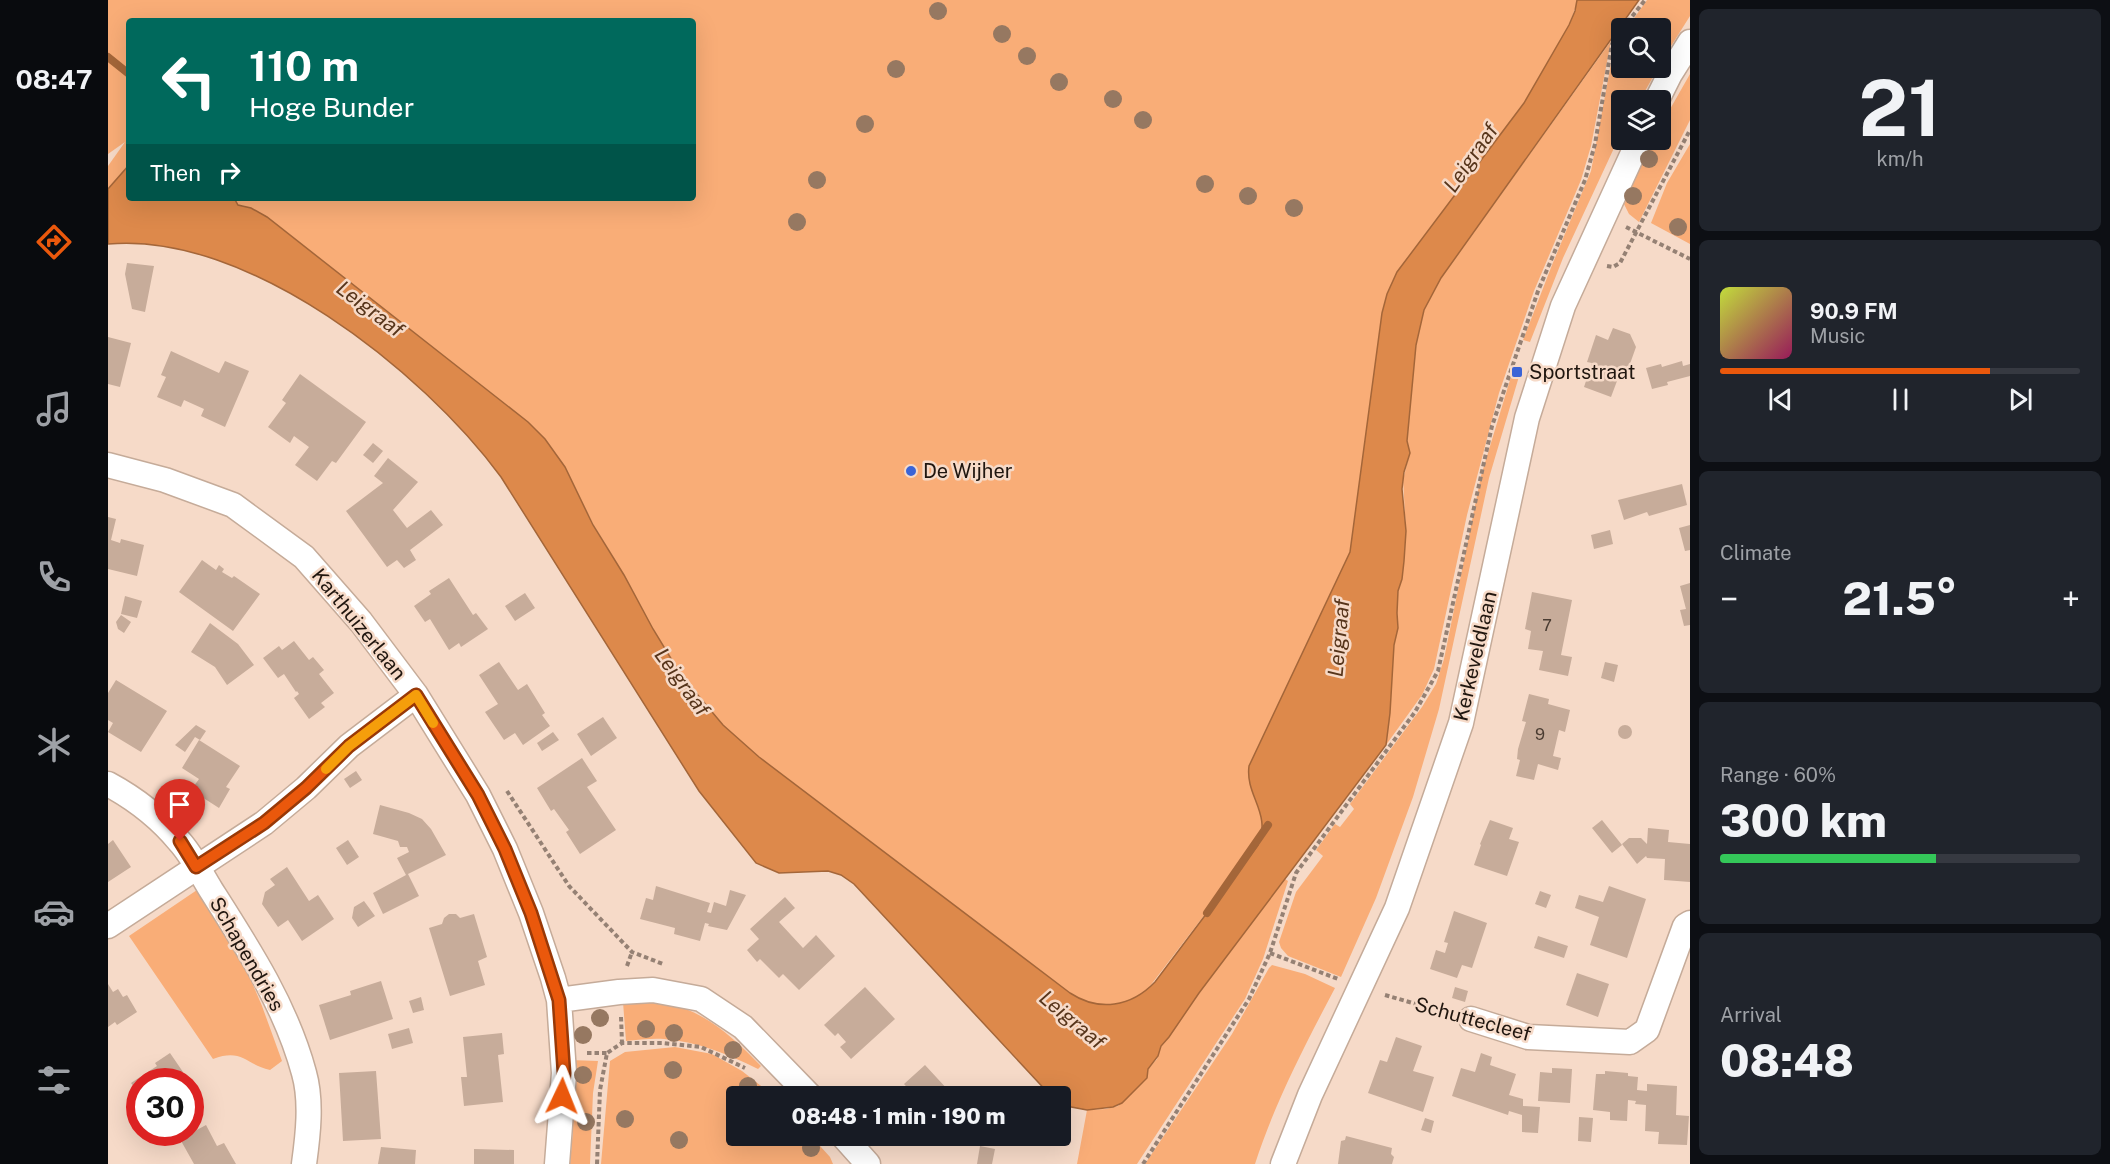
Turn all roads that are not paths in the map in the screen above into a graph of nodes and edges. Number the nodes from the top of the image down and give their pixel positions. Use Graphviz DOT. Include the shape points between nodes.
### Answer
graph roads {
  1 [pos="1690,42"];
  2 [pos="1662,90"];
  3 [pos="1633,150"];
  4 [pos="108,465"];
  5 [pos="416,695"];
  6 [pos="108,784"];
  7 [pos="196,867"];
  8 [pos="1690,923"];
  9 [pos="108,926"];
  10 [pos="559,1000"];
  11 [pos="1471,1019"];
  12 [pos="800,1086"];
  13 [pos="852,1146"];
  14 [pos="304,1164"];
  15 [pos="557,1164"];
  16 [pos="868,1164"];
  17 [pos="1283,1164"];
  1 -- 2 [label="street"];
  3 -- 17 [label="street, Kerkeveldlaan" via="1563,306 1527,418 1461,723 1397,908 1310,1095"];
  4 -- 5 [label="street, Karthuizerlaan" via="165,480 233,505 304,556"];
  5 -- 7 [label="street" via="349,746 264,823"];
  5 -- 10 [label="street, Karthuizerlaan" via="478,795 505,849"];
  6 -- 7 [label="street, Schapendries" via="156,818 180,841"];
  7 -- 9 [label="street"];
  7 -- 14 [label="street, Schapendries" via="239,931 289,1030 305,1075 309,1128"];
  8 -- 11 [label="street, Schuttecleef" via="1685,926 1647,1030 1630,1042 1528,1036"];
  10 -- 12 [label="street" via="653,990 701,999 743,1027"];
  10 -- 15 [label="street, Karthuizerlaan" via="564,1073"];
  13 -- 16 [label="street"];
}
